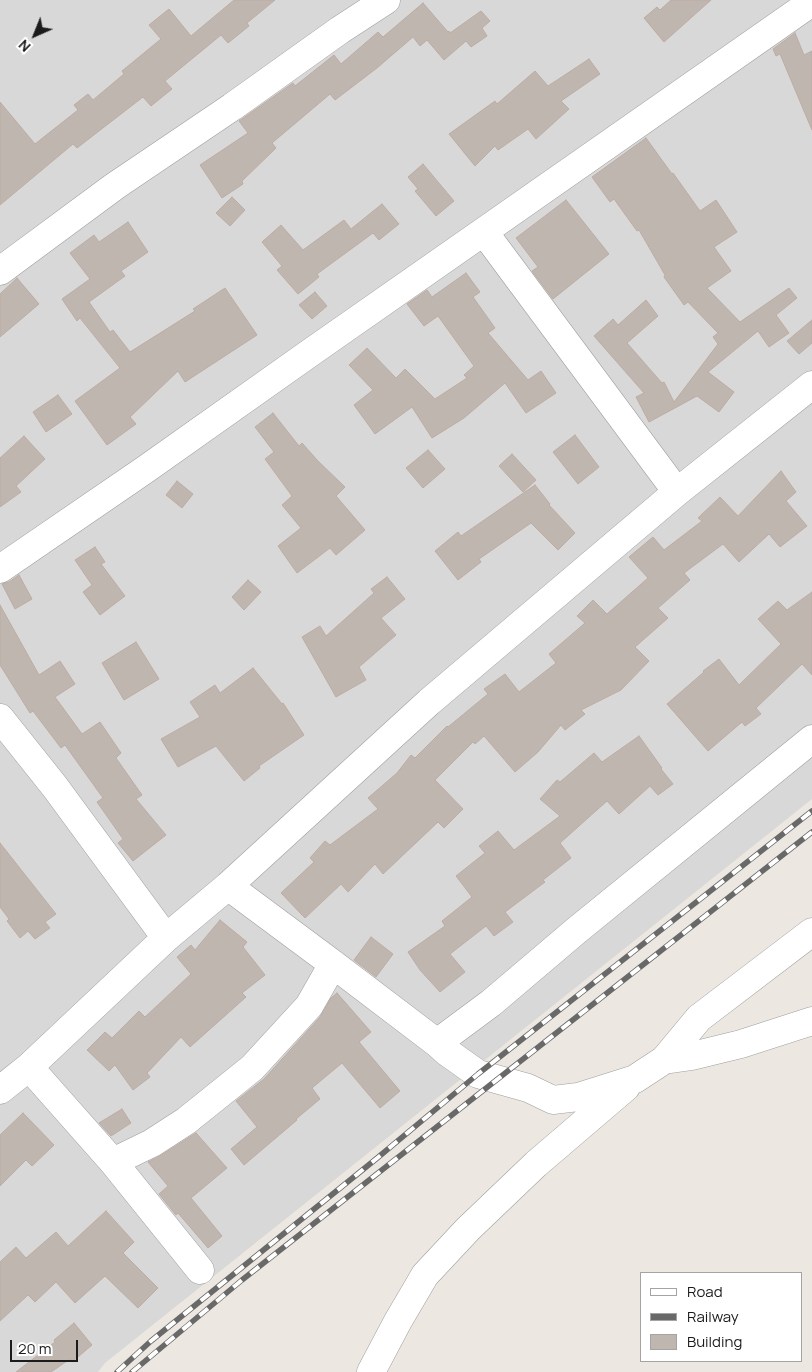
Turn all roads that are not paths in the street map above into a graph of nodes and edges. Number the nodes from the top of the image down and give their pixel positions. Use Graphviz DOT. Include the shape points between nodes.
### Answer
graph roads {
  1 [pos="386,0"];
  2 [pos="812,2"];
  3 [pos="484,232"];
  4 [pos="0,271"];
  5 [pos="812,385"];
  6 [pos="677,492"];
  7 [pos="0,569"];
  8 [pos="0,718"];
  9 [pos="812,739"];
  10 [pos="228,886"];
  11 [pos="812,932"];
  12 [pos="166,938"];
  13 [pos="334,964"];
  14 [pos="812,1021"];
  15 [pos="437,1043"];
  16 [pos="664,1060"];
  17 [pos="28,1067"];
  18 [pos="635,1079"];
  19 [pos="0,1090"];
  20 [pos="113,1162"];
  21 [pos="200,1270"];
  22 [pos="371,1372"];
  1 -- 4 [label="street" via="114,186"];
  2 -- 3 [label="street"];
  3 -- 6 [label="street"];
  3 -- 7 [label="street"];
  5 -- 6 [label="street"];
  6 -- 10 [label="street" via="429,702"];
  8 -- 12 [label="street"];
  9 -- 15 [label="street"];
  10 -- 12 [label="street"];
  10 -- 13 [label="street"];
  11 -- 16 [label="street" via="699,1018"];
  12 -- 17 [label="street"];
  13 -- 15 [label="street"];
  13 -- 20 [label="street" via="309,1006 252,1068 186,1121 152,1143"];
  14 -- 16 [label="street" via="741,1044"];
  15 -- 18 [label="street" via="478,1074 528,1088 553,1100 578,1097"];
  16 -- 18 [label="street"];
  17 -- 19 [label="street"];
  17 -- 20 [label="street"];
  18 -- 22 [label="street" via="536,1164 425,1275"];
  20 -- 21 [label="street"];
}
